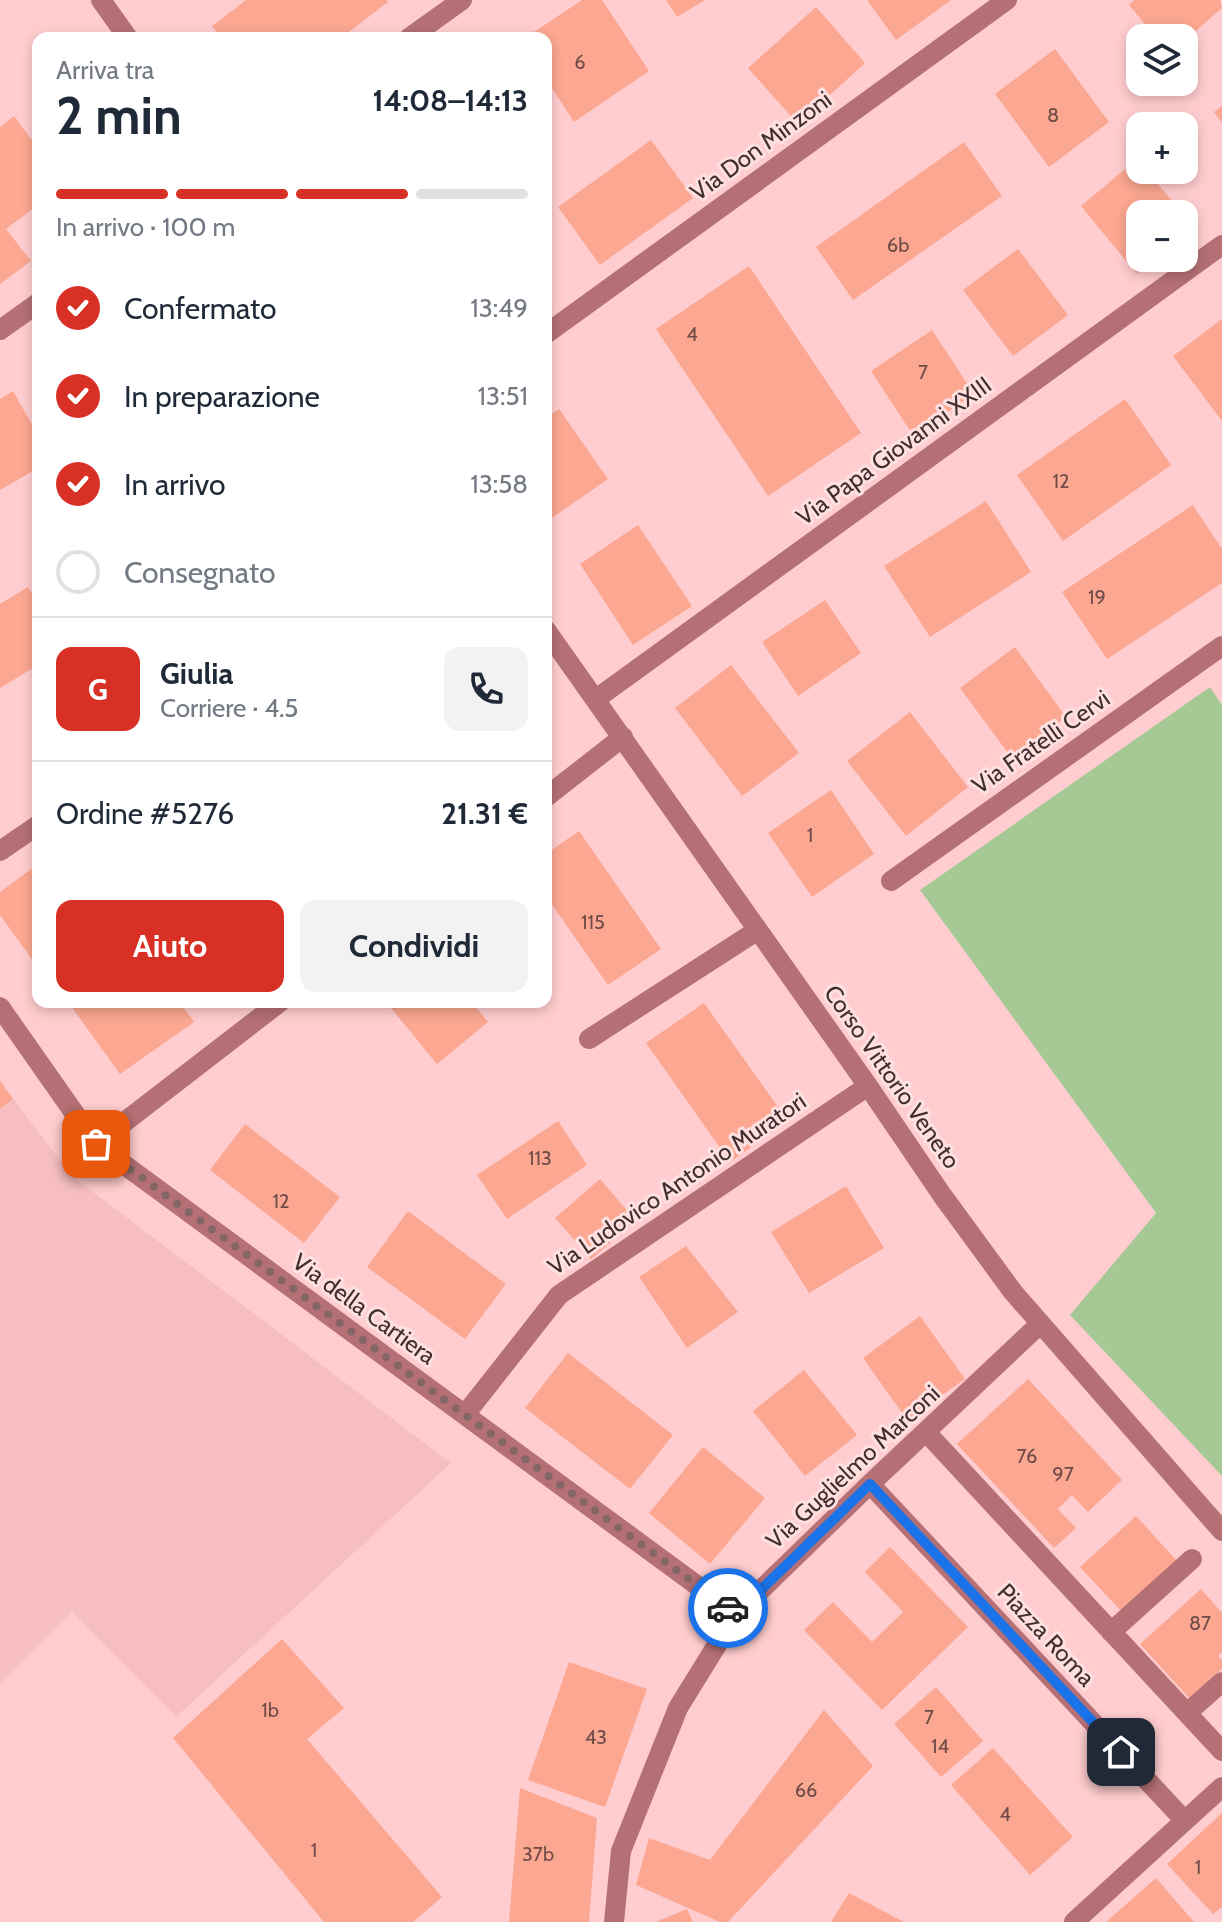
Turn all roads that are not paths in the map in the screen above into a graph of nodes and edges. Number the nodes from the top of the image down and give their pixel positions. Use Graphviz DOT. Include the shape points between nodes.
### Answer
graph roads {
  1 [pos="101,0"];
  2 [pos="462,0"];
  3 [pos="1007,0"];
  4 [pos="124,32"];
  5 [pos="417,32"];
  6 [pos="1222,245"];
  7 [pos="32,307"];
  8 [pos="0,330"];
  9 [pos="552,330"];
  10 [pos="552,638"];
  11 [pos="1222,646"];
  12 [pos="596,699"];
  13 [pos="623,737"];
  14 [pos="552,792"];
  15 [pos="32,829"];
  16 [pos="0,851"];
  17 [pos="891,881"];
  18 [pos="758,930"];
  19 [pos="0,1007"];
  20 [pos="272,1008"];
  21 [pos="589,1039"];
  22 [pos="868,1086"];
  23 [pos="96,1144"];
  24 [pos="1040,1324"];
  25 [pos="467,1412"];
  26 [pos="926,1432"];
  27 [pos="870,1484"];
  28 [pos="1222,1531"];
  29 [pos="1192,1559"];
  30 [pos="736,1614"];
  31 [pos="1111,1632"];
  32 [pos="1222,1682"];
  33 [pos="1187,1713"];
  34 [pos="1222,1751"];
  35 [pos="1222,1787"];
  36 [pos="1185,1821"];
  37 [pos="614,1922"];
  38 [pos="1074,1922"];
  1 -- 4 [label="street"];
  2 -- 5 [label="street"];
  3 -- 9 [label="street, Via Don Minzoni"];
  6 -- 12 [label="street, Via Papa Giovanni XXIII"];
  7 -- 8 [label="street"];
  10 -- 12 [label="street, Corso Vittorio Veneto"];
  11 -- 17 [label="street, Via Fratelli Cervi"];
  12 -- 13 [label="street, Corso Vittorio Veneto"];
  13 -- 14 [label="street"];
  13 -- 18 [label="street, Corso Vittorio Veneto"];
  15 -- 16 [label="street"];
  18 -- 21 [label="street"];
  18 -- 22 [label="street, Corso Vittorio Veneto"];
  19 -- 23 [label="street, Via della Cartiera"];
  20 -- 23 [label="street"];
  22 -- 24 [label="street, Corso Vittorio Veneto"];
  22 -- 25 [label="street, Via Ludovico Antonio Muratori" via="559,1295"];
  23 -- 30 [label="street, Via della Cartiera"];
  24 -- 26 [label="street, Via Guglielmo Marconi"];
  24 -- 28 [label="street, Corso Vittorio Veneto"];
  26 -- 27 [label="street, Via Guglielmo Marconi"];
  26 -- 31 [label="street"];
  27 -- 30 [label="street, Via Guglielmo Marconi"];
  27 -- 36 [label="street, Piazza Roma"];
  29 -- 31 [label="street"];
  30 -- 37 [label="street, Via Guglielmo Marconi" via="678,1708 621,1851"];
  31 -- 33 [label="street"];
  32 -- 33 [label="street"];
  33 -- 34 [label="street"];
  35 -- 36 [label="street"];
  36 -- 38 [label="street"];
}
